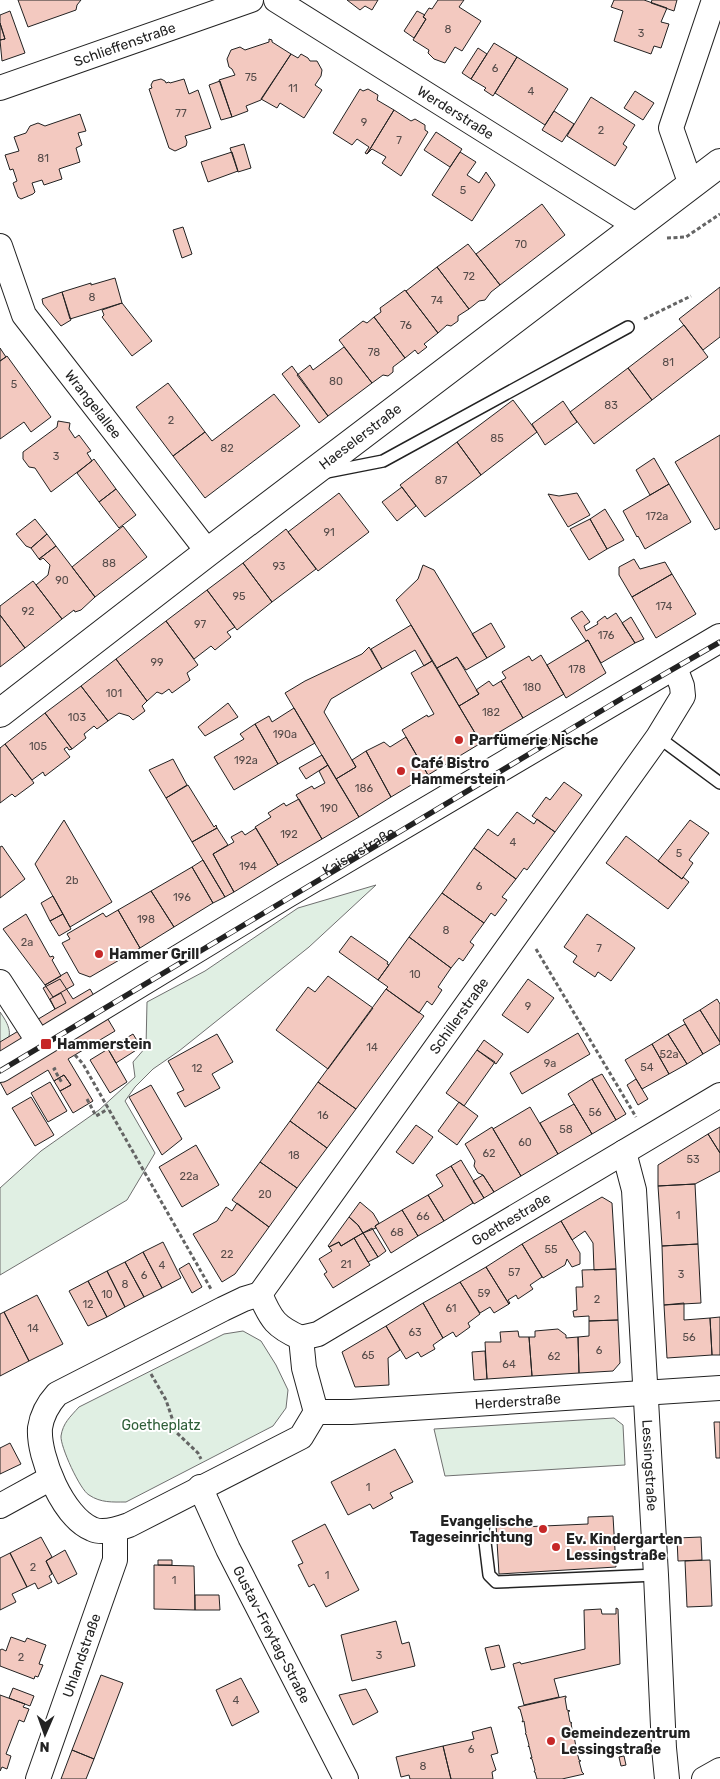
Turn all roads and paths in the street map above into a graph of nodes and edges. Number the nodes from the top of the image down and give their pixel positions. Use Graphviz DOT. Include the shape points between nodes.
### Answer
graph roads {
  1 [pos="251,0"];
  2 [pos="276,0"];
  3 [pos="714,0"];
  4 [pos="0,88"];
  5 [pos="720,162"];
  6 [pos="691,185"];
  7 [pos="720,214"];
  8 [pos="637,226"];
  9 [pos="686,237"];
  10 [pos="0,246"];
  11 [pos="692,296"];
  12 [pos="628,327"];
  13 [pos="310,475"];
  14 [pos="208,552"];
  15 [pos="720,638"];
  16 [pos="674,665"];
  17 [pos="0,713"];
  18 [pos="658,737"];
  19 [pos="720,783"];
  20 [pos="540,956"];
  21 [pos="0,982"];
  22 [pos="40,1044"];
  23 [pos="71,1059"];
  24 [pos="60,1066"];
  25 [pos="0,1068"];
  26 [pos="62,1083"];
  27 [pos="720,1095"];
  28 [pos="87,1099"];
  29 [pos="108,1109"];
  30 [pos="648,1138"];
  31 [pos="624,1152"];
  32 [pos="260,1294"];
  33 [pos="223,1309"];
  34 [pos="301,1338"];
  35 [pos="159,1388"];
  36 [pos="720,1388"];
  37 [pos="645,1392"];
  38 [pos="316,1412"];
  39 [pos="51,1478"];
  40 [pos="206,1484"];
  41 [pos="0,1506"];
  42 [pos="483,1526"];
  43 [pos="115,1530"];
  44 [pos="656,1575"];
  45 [pos="720,1770"];
  46 [pos="38,1779"];
  47 [pos="346,1779"];
  48 [pos="667,1779"];
  49 [pos="704,1779"];
  1 -- 4 [label="street, Schlieffenstraße"];
  2 -- 8 [label="street, Werderstraße"];
  3 -- 6 [label="street" via="671,128"];
  5 -- 6 [label="main road, Haeselerstraße"];
  6 -- 8 [label="main road, Haeselerstraße"];
  7 -- 9 [label="path"];
  8 -- 13 [label="main road, Haeselerstraße"];
  10 -- 14 [label="street, Wrangelallee" via="24,315"];
  11 -- 12 [label="path"];
  12 -- 13 [label="lane" via="383,461"];
  13 -- 14 [label="main road, Haeselerstraße"];
  14 -- 17 [label="main road, Haeselerstraße"];
  15 -- 16 [label="main road, Kaiserstraße"];
  16 -- 18 [label="street, Schillerstraße" via="683,696"];
  16 -- 22 [label="main road, Kaiserstraße" via="286,894"];
  18 -- 19 [label="lane"];
  18 -- 32 [label="street, Schillerstraße"];
  20 -- 30 [label="path"];
  21 -- 22 [label="street"];
  22 -- 25 [label="main road, Kaiserstraße"];
  23 -- 29 [label="path" via="75,1056 83,1064"];
  24 -- 26 [label="path" via="54,1069"];
  27 -- 30 [label="street, Goethestraße"];
  28 -- 29 [label="path" via="96,1116"];
  29 -- 33 [label="path"];
  30 -- 31 [label="street, Goethestraße"];
  31 -- 34 [label="street, Goethestraße" via="318,1334"];
  31 -- 37 [label="street, Lessingstraße" via="634,1190"];
  32 -- 33 [label="street"];
  32 -- 34 [label="street" via="268,1314 278,1325"];
  33 -- 39 [label="street" via="57,1394 46,1407 40,1427 41,1450"];
  34 -- 38 [label="street" via="304,1368"];
  35 -- 40 [label="path" via="177,1433 198,1453"];
  36 -- 37 [label="street, Herderstraße"];
  37 -- 38 [label="street, Herderstraße"];
  37 -- 44 [label="street, Lessingstraße"];
  38 -- 40 [label="street" via="301,1437"];
  39 -- 41 [label="street"];
  39 -- 43 [label="street" via="62,1500 80,1521 93,1530"];
  40 -- 43 [label="street"];
  40 -- 47 [label="street, Gustav-Freytag-Straße" via="228,1549"];
  42 -- 44 [label="lane" via="489,1575 496,1582"];
  43 -- 46 [label="street, Uhlandstraße" via="115,1560"];
  44 -- 48 [label="street, Lessingstraße"];
  45 -- 49 [label="street"];
}
